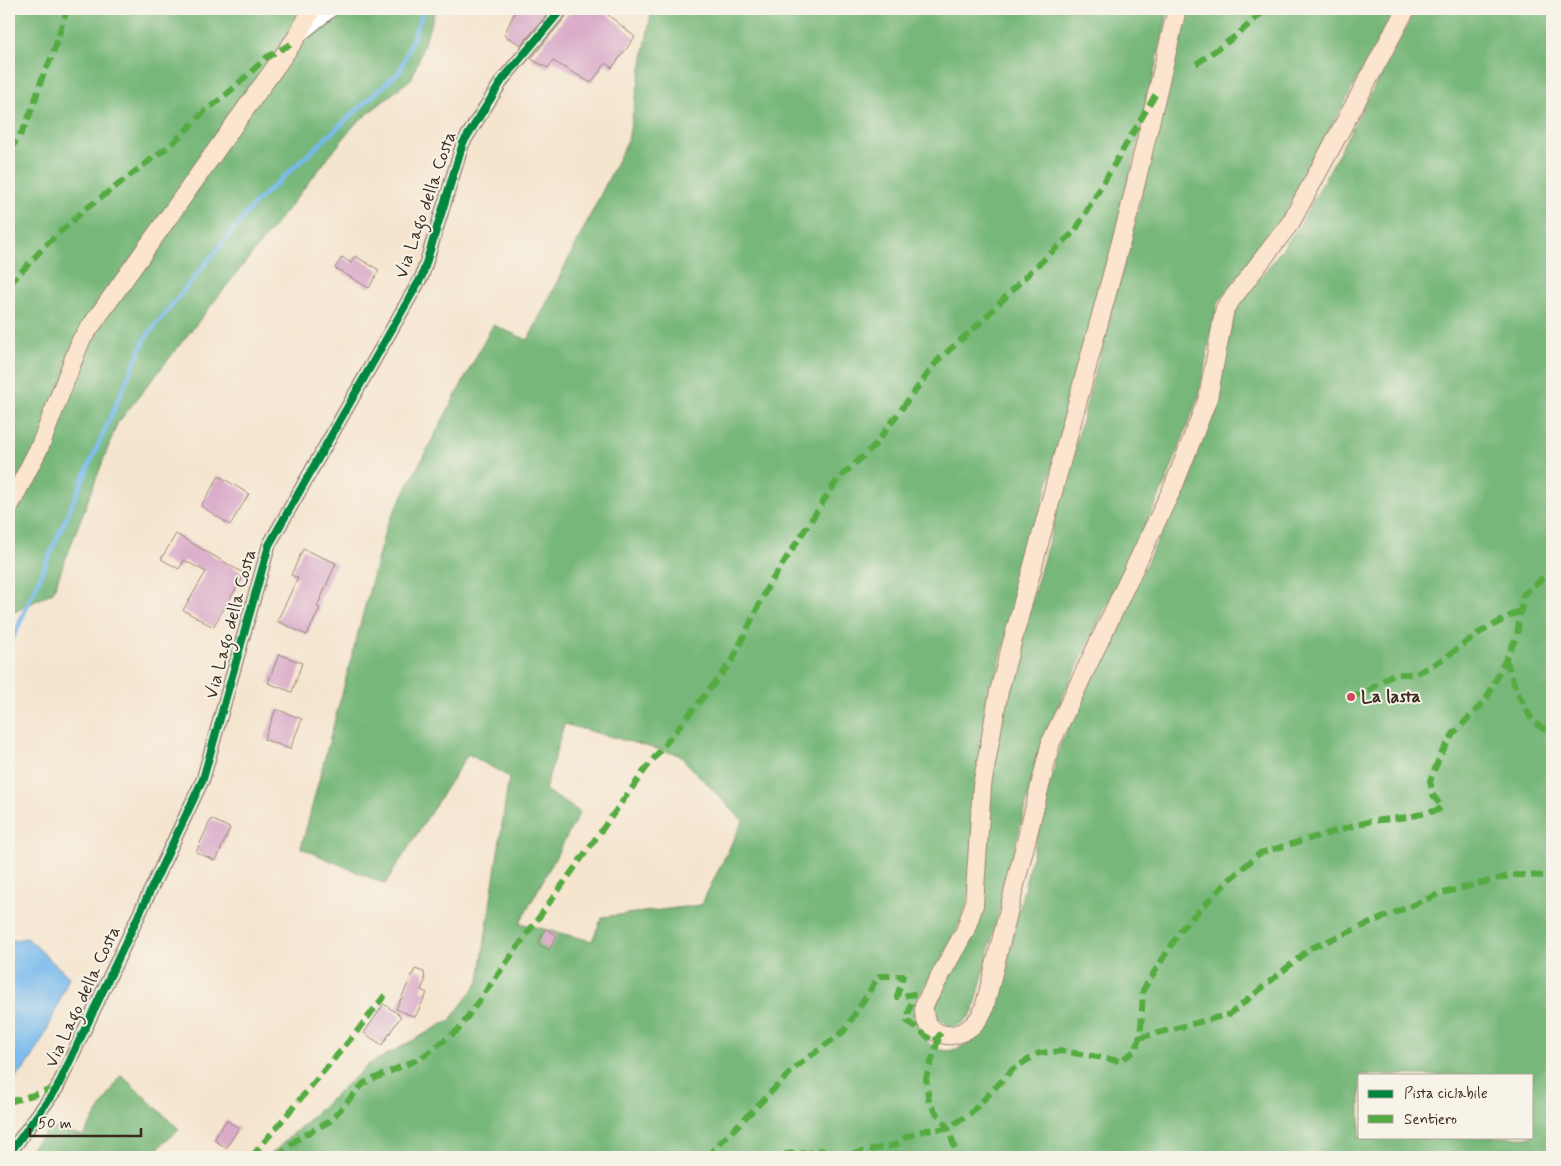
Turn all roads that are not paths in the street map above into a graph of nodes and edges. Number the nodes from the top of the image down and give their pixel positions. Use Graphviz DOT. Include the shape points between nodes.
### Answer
graph roads {
  1 [pos="312,9"];
  2 [pos="333,9"];
  3 [pos="562,9"];
  4 [pos="1177,9"];
  5 [pos="1406,9"];
  6 [pos="296,38"];
  7 [pos="9,507"];
  8 [pos="9,1154"];
  1 -- 6 [label="main road"];
  2 -- 6 [label="street"];
  3 -- 8 [label="street, Via Lago della Costa" via="503,79 463,143 422,276 269,545 203,779 57,1088"];
  4 -- 5 [label="main road" via="1129,212 999,691 982,786 974,905 965,931 924,1005 923,1015 928,1025 953,1036 967,1032 979,1020 984,1009 1051,742 1174,485 1208,398 1225,308 1291,222"];
  6 -- 7 [label="main road" via="81,340 40,446"];
}
